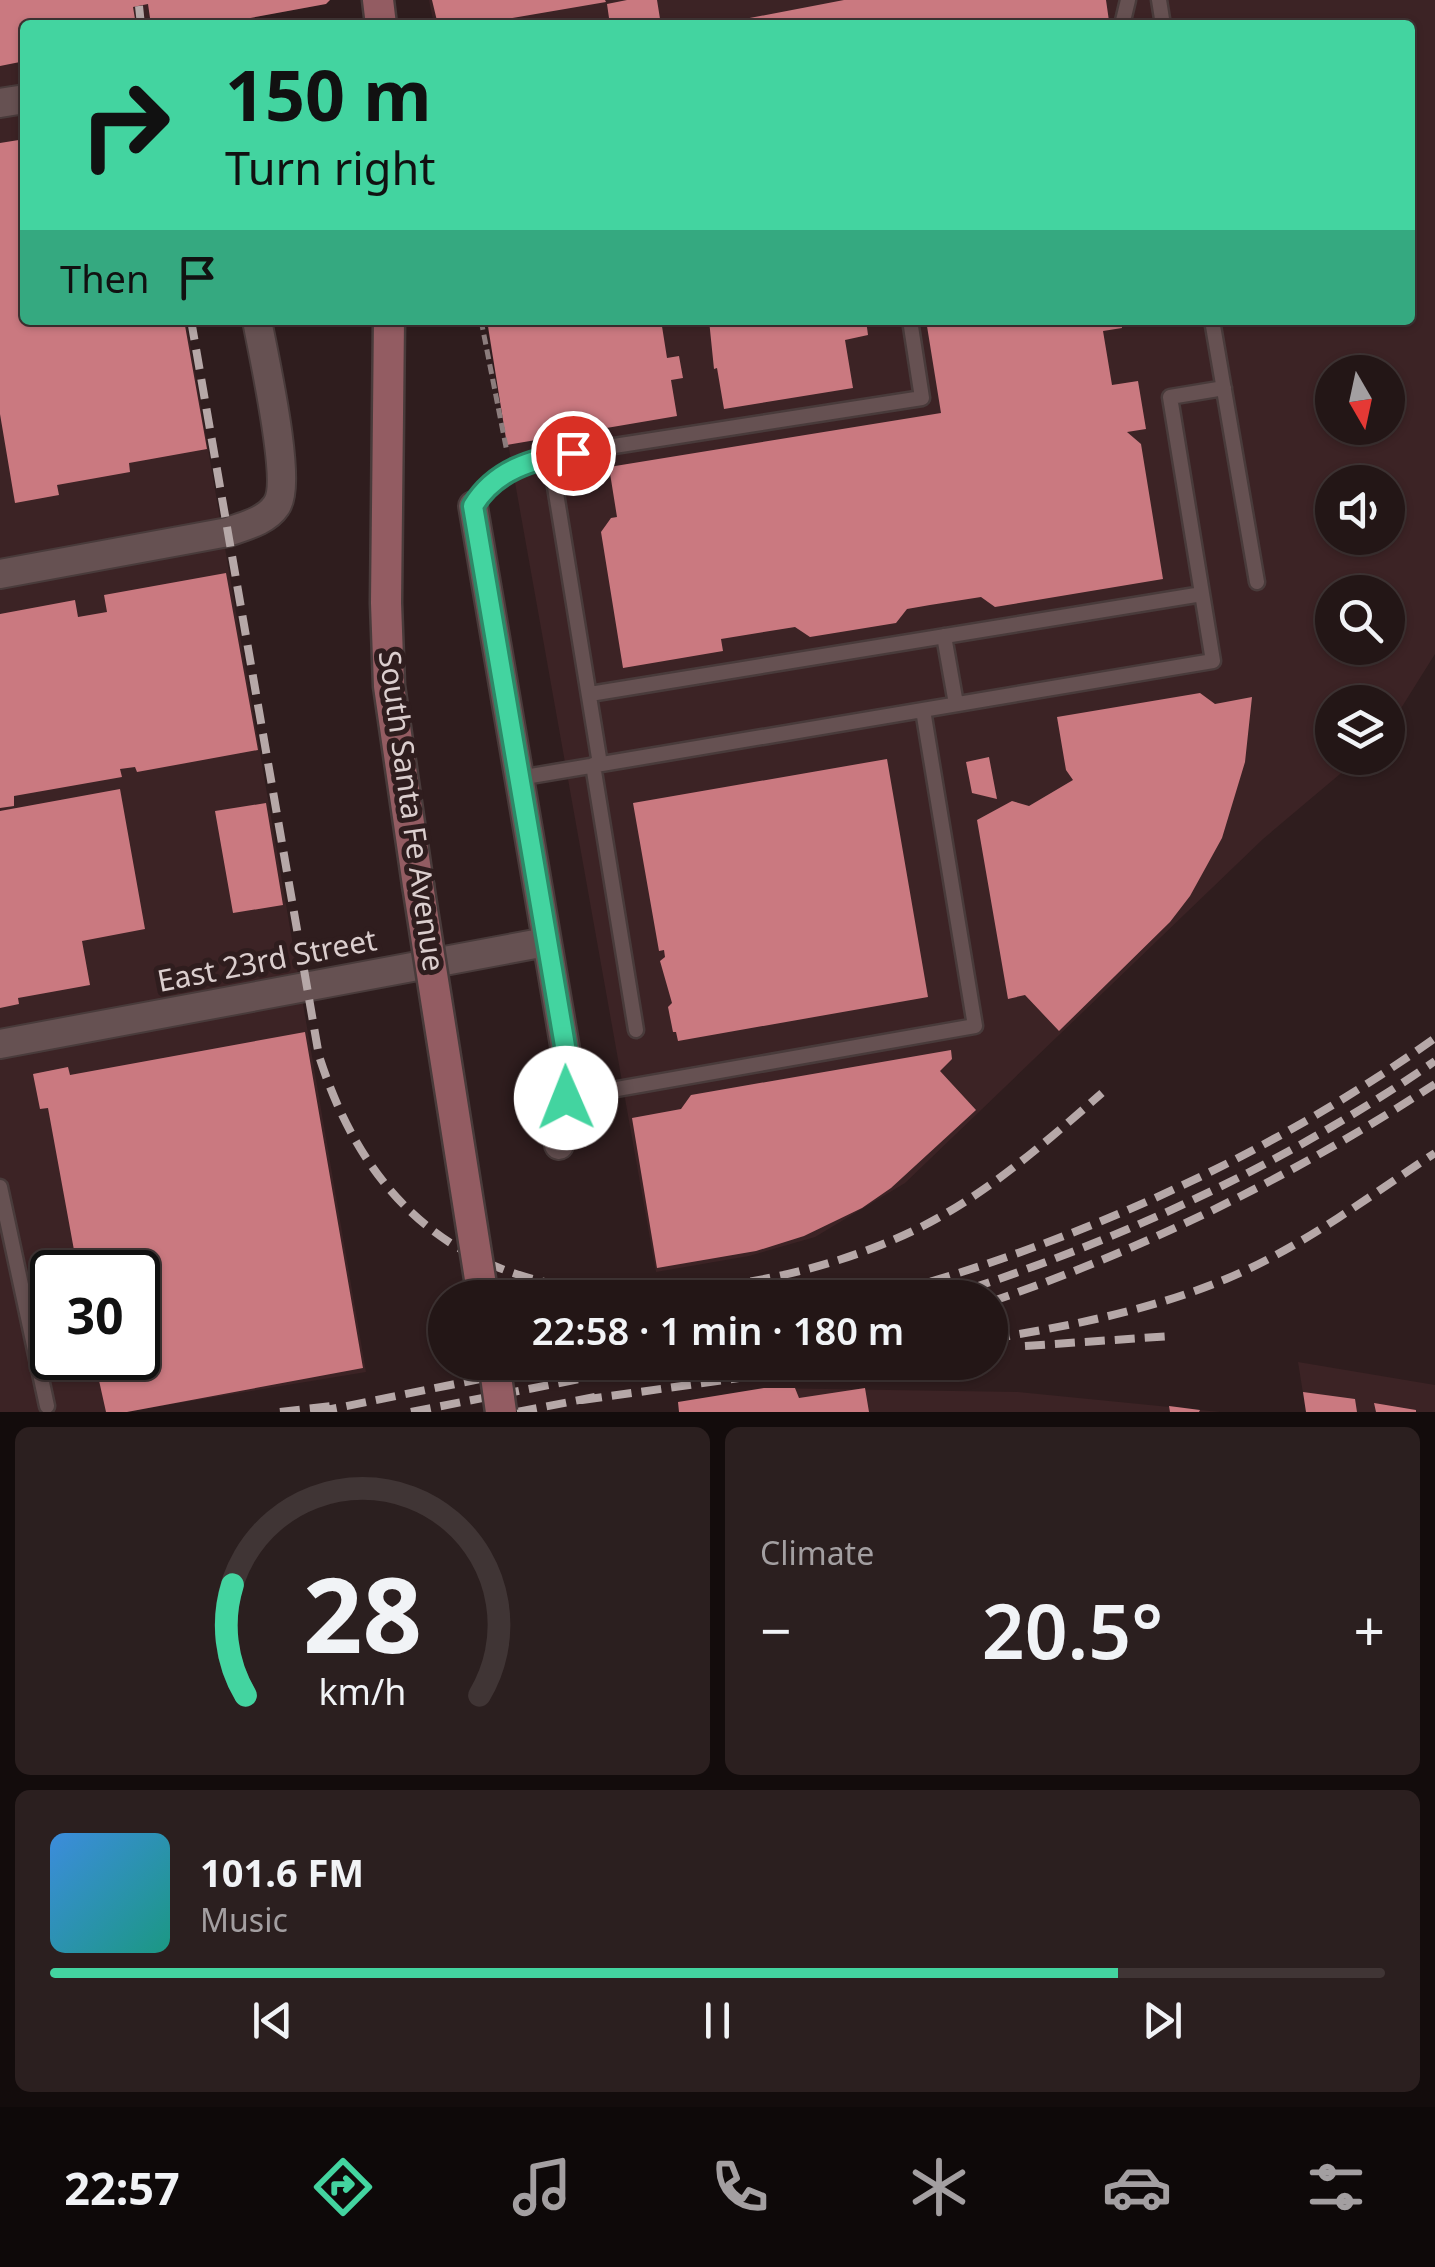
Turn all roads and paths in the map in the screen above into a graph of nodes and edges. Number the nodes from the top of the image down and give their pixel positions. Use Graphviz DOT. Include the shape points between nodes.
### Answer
graph roads {
  1 [pos="258,325"];
  2 [pos="389,325"];
  3 [pos="482,325"];
  4 [pos="911,325"];
  5 [pos="1213,325"];
  6 [pos="1224,388"];
  7 [pos="550,456"];
  8 [pos="510,470"];
  9 [pos="473,506"];
  10 [pos="0,574"];
  11 [pos="1256,582"];
  12 [pos="1202,594"];
  13 [pos="944,636"];
  14 [pos="590,694"];
  15 [pos="956,704"];
  16 [pos="923,710"];
  17 [pos="596,765"];
  18 [pos="519,778"];
  19 [pos="546,942"];
  20 [pos="636,1030"];
  21 [pos="0,1044"];
  22 [pos="566,1098"];
  23 [pos="559,1145"];
  24 [pos="0,1187"];
  25 [pos="480,1280"];
  26 [pos="497,1380"];
  27 [pos="47,1406"];
  28 [pos="501,1412"];
  1 -- 10 [label="street" via="284,480 276,507 228,532"];
  2 -- 25 [label="main road, South Santa Fe Avenue, bridge" via="389,686"];
  3 -- 8 [label="path"];
  4 -- 7 [label="lane" via="922,398"];
  5 -- 6 [label="lane"];
  6 -- 11 [label="lane"];
  6 -- 12 [label="lane" via="1170,398"];
  7 -- 8 [label="lane"];
  7 -- 14 [label="lane"];
  8 -- 9 [label="lane" via="484,488"];
  9 -- 18 [label="street"];
  12 -- 13 [label="lane"];
  12 -- 15 [label="lane" via="1213,660"];
  13 -- 14 [label="lane"];
  13 -- 15 [label="lane"];
  14 -- 17 [label="lane"];
  15 -- 16 [label="lane"];
  16 -- 17 [label="lane"];
  16 -- 22 [label="lane" via="975,1026"];
  17 -- 18 [label="lane"];
  17 -- 20 [label="lane"];
  18 -- 19 [label="street"];
  19 -- 21 [label="street, East 23rd Street"];
  19 -- 22 [label="street" via="565,1046"];
  22 -- 23 [label="street"];
  24 -- 27 [label="lane"];
  26 -- 28 [label="main road, bridge"];
}
